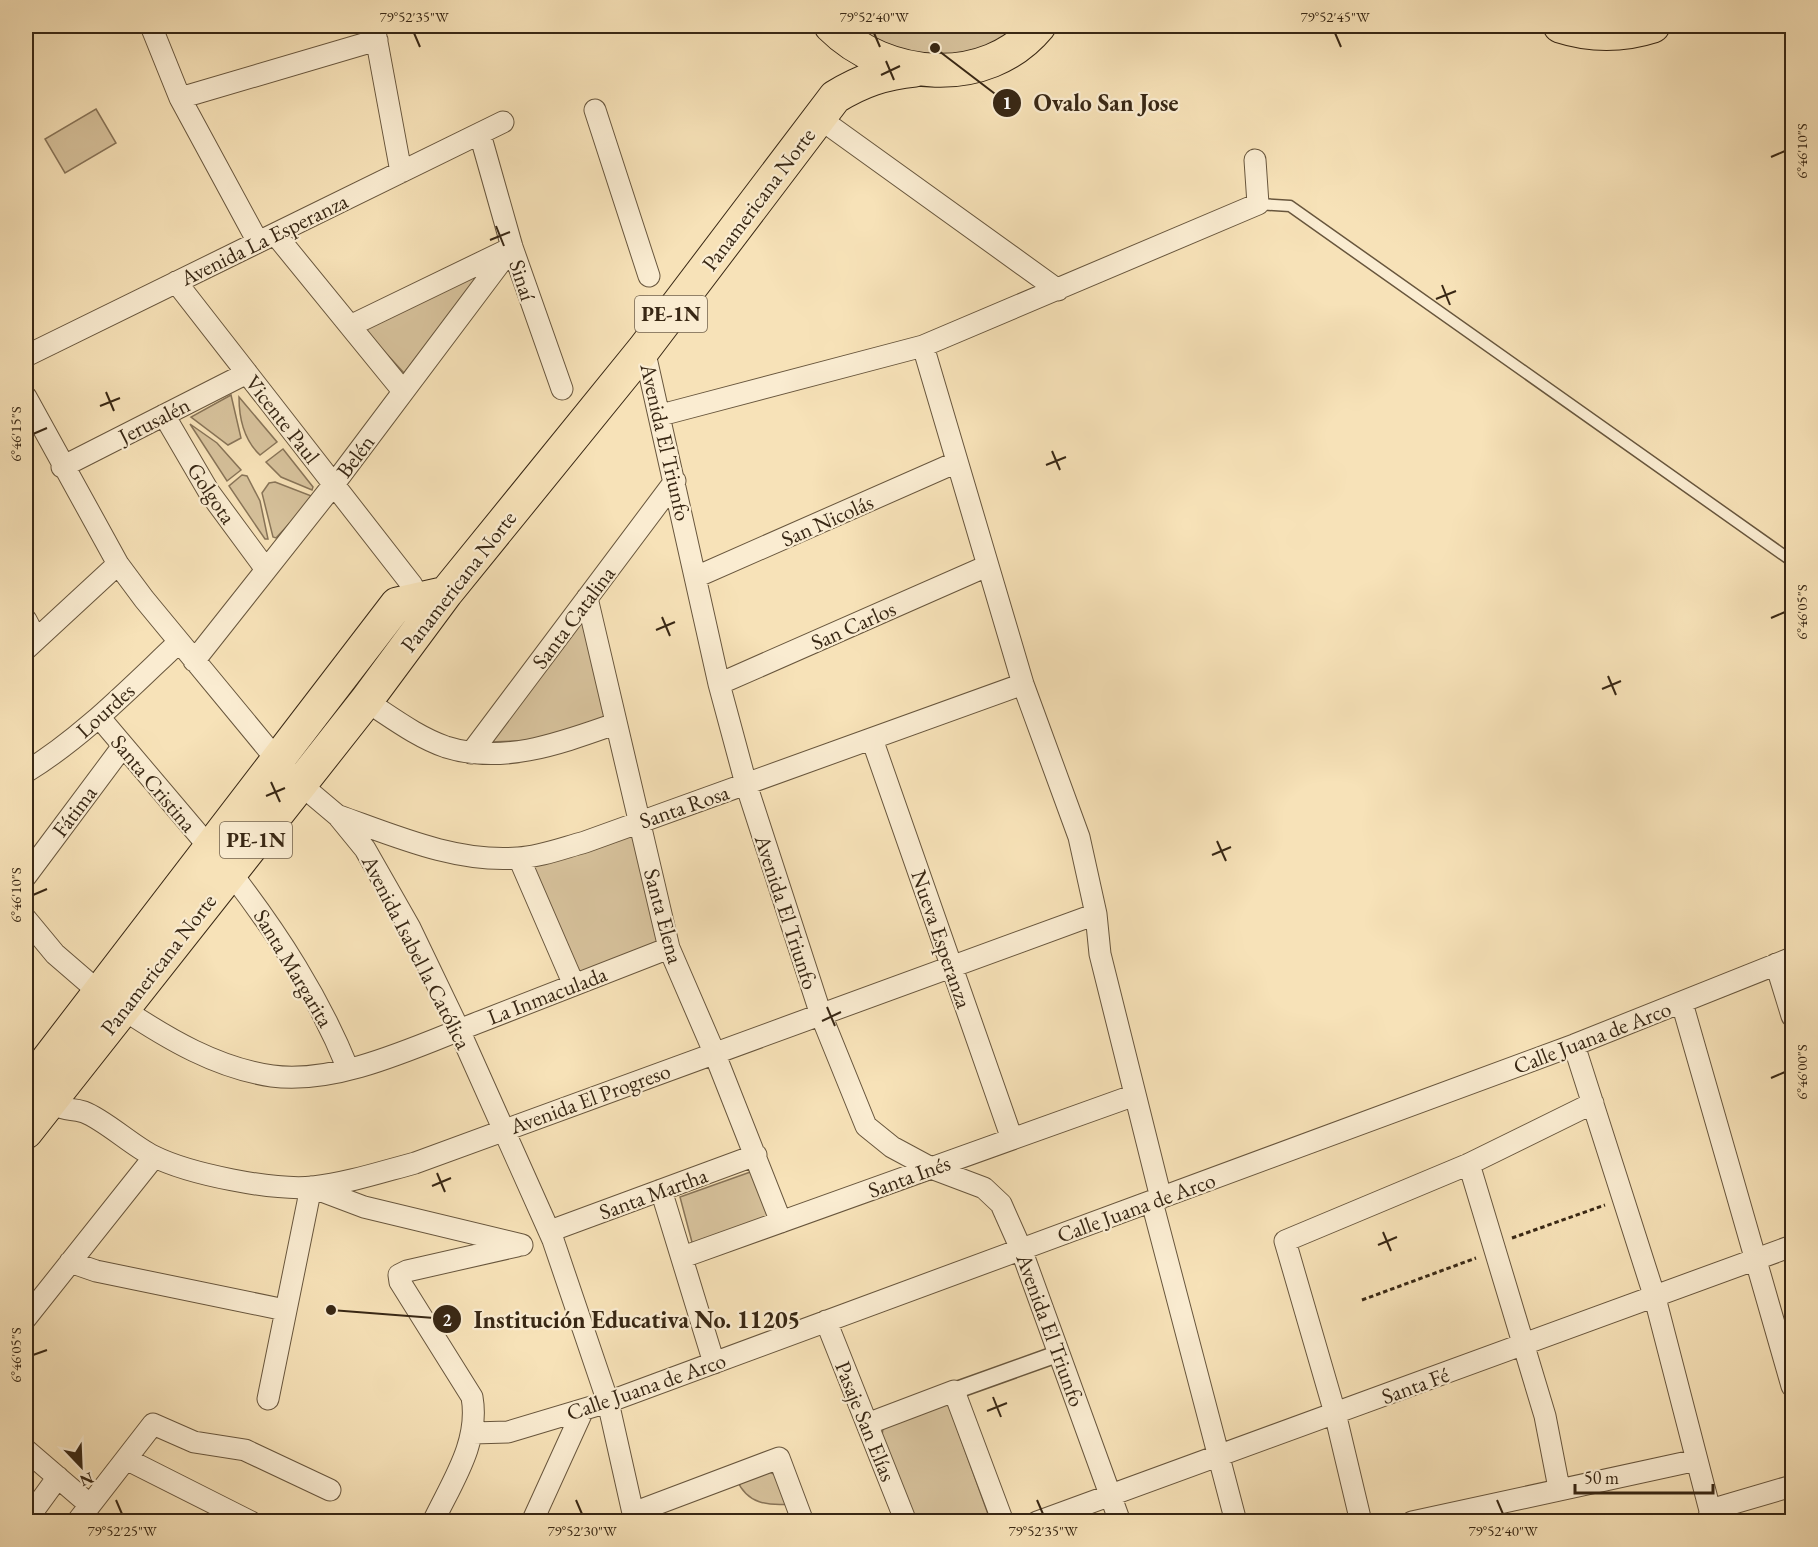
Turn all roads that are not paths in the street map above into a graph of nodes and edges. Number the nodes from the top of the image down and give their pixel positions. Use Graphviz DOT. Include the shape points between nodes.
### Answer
graph roads {
  1 [pos="151,26"];
  2 [pos="831,26"];
  3 [pos="1039,26"];
  4 [pos="1560,26"];
  5 [pos="1653,26"];
  6 [pos="376,33"];
  7 [pos="915,70"];
  8 [pos="180,98"];
  9 [pos="596,110"];
  10 [pos="819,118"];
  11 [pos="503,122"];
  12 [pos="480,134"];
  13 [pos="1255,160"];
  14 [pos="401,172"];
  15 [pos="1258,204"];
  16 [pos="267,238"];
  17 [pos="512,247"];
  18 [pos="649,276"];
  19 [pos="176,282"];
  20 [pos="1058,290"];
  21 [pos="350,326"];
  22 [pos="923,346"];
  23 [pos="645,349"];
  24 [pos="26,357"];
  25 [pos="247,373"];
  26 [pos="562,389"];
  27 [pos="403,391"];
  28 [pos="26,397"];
  29 [pos="164,415"];
  30 [pos="661,415"];
  31 [pos="957,462"];
  32 [pos="62,467"];
  33 [pos="675,481"];
  34 [pos="334,484"];
  35 [pos="1792,561"];
  36 [pos="118,564"];
  37 [pos="987,566"];
  38 [pos="266,568"];
  39 [pos="696,577"];
  40 [pos="446,593"];
  41 [pos="404,594"];
  42 [pos="587,598"];
  43 [pos="26,620"];
  44 [pos="179,642"];
  45 [pos="31,644"];
  46 [pos="194,661"];
  47 [pos="719,684"];
  48 [pos="1023,684"];
  49 [pos="366,701"];
  50 [pos="99,717"];
  51 [pos="615,724"];
  52 [pos="872,739"];
  53 [pos="123,746"];
  54 [pos="471,753"];
  55 [pos="277,760"];
  56 [pos="26,772"];
  57 [pos="300,784"];
  58 [pos="746,784"];
  59 [pos="338,816"];
  60 [pos="640,821"];
  61 [pos="210,848"];
  62 [pos="519,858"];
  63 [pos="231,873"];
  64 [pos="26,876"];
  65 [pos="1096,914"];
  66 [pos="26,919"];
  67 [pos="669,948"];
  68 [pos="1784,961"];
  69 [pos="952,968"];
  70 [pos="574,985"];
  71 [pos="111,1000"];
  72 [pos="1682,1003"];
  73 [pos="821,1015"];
  74 [pos="1792,1016"];
  75 [pos="459,1030"];
  76 [pos="1574,1045"];
  77 [pos="714,1052"];
  78 [pos="348,1069"];
  79 [pos="46,1091"];
  80 [pos="1135,1095"];
  81 [pos="1593,1103"];
  82 [pos="504,1130"];
  83 [pos="26,1132"];
  84 [pos="1012,1139"];
  85 [pos="756,1155"];
  86 [pos="154,1156"];
  87 [pos="1469,1164"];
  88 [pos="931,1168"];
  89 [pos="311,1187"];
  90 [pos="661,1190"];
  91 [pos="1156,1200"];
  92 [pos="781,1222"];
  93 [pos="551,1236"];
  94 [pos="522,1245"];
  95 [pos="1792,1246"];
  96 [pos="1021,1249"];
  97 [pos="683,1257"];
  98 [pos="1756,1261"];
  99 [pos="70,1262"];
  100 [pos="1655,1298"];
  101 [pos="285,1310"];
  102 [pos="26,1318"];
  103 [pos="826,1321"];
  104 [pos="1523,1345"];
  105 [pos="1060,1353"];
  106 [pos="714,1363"];
  107 [pos="1792,1386"];
  108 [pos="954,1391"];
  109 [pos="268,1399"];
  110 [pos="608,1402"];
  111 [pos="582,1410"];
  112 [pos="1335,1413"];
  113 [pos="867,1424"];
  114 [pos="473,1433"];
  115 [pos="26,1450"];
  116 [pos="1219,1455"];
  117 [pos="126,1459"];
  118 [pos="1697,1460"];
  119 [pos="58,1477"];
  120 [pos="1792,1486"];
  121 [pos="1559,1488"];
  122 [pos="330,1490"];
  123 [pos="1112,1494"];
  124 [pos="90,1505"];
  125 [pos="634,1517"];
  126 [pos="1711,1518"];
  127 [pos="33,1519"];
  128 [pos="77,1521"];
  129 [pos="251,1521"];
  130 [pos="433,1521"];
  131 [pos="532,1521"];
  132 [pos="803,1521"];
  133 [pos="906,1521"];
  134 [pos="1003,1521"];
  135 [pos="1036,1521"];
  136 [pos="1120,1521"];
  137 [pos="1236,1521"];
  138 [pos="1361,1521"];
  139 [pos="1412,1521"];
  1 -- 8 [label="street"];
  2 -- 7 [label="main road, PE-1N" via="866,53"];
  3 -- 7 [label="main road, PE-1N" via="1015,46 968,67"];
  4 -- 5 [label="main road" via="1616,34"];
  6 -- 8 [label="street"];
  6 -- 14 [label="street"];
  7 -- 10 [label="main road, Panamericana Norte / PE-1N" via="885,73 858,83 835,97"];
  8 -- 16 [label="street"];
  9 -- 18 [label="street"];
  10 -- 20 [label="street"];
  10 -- 23 [label="main road, Panamericana Norte / PE-1N"];
  11 -- 12 [label="street, Avenida La Esperanza"];
  12 -- 14 [label="street, Avenida La Esperanza"];
  12 -- 17 [label="street, Sinaí"];
  13 -- 15 [label="street"];
  14 -- 16 [label="street, Avenida La Esperanza"];
  15 -- 20 [label="street"];
  15 -- 35 [label="lane" via="1290,206"];
  16 -- 19 [label="street, Avenida La Esperanza"];
  16 -- 21 [label="street"];
  17 -- 21 [label="street"];
  17 -- 26 [label="street, Sinaí"];
  17 -- 27 [label="street, Belén"];
  19 -- 24 [label="street, Avenida La Esperanza"];
  19 -- 25 [label="street, Vicente Paul"];
  20 -- 22 [label="street"];
  21 -- 27 [label="street"];
  22 -- 30 [label="street"];
  22 -- 31 [label="street"];
  23 -- 30 [label="street, Avenida El Triunfo"];
  23 -- 40 [label="main road, Panamericana Norte / PE-1N"];
  25 -- 29 [label="street, Jerusalén"];
  25 -- 34 [label="street, Vicente Paul"];
  27 -- 34 [label="street, Belén"];
  28 -- 32 [label="street, Avenida Isabel la Católica"];
  29 -- 32 [label="street, Jerusalén"];
  29 -- 38 [label="street, Golgota" via="209,492"];
  30 -- 33 [label="street, Avenida El Triunfo"];
  31 -- 37 [label="street"];
  31 -- 39 [label="street, San Nicolás"];
  32 -- 36 [label="street, Avenida Isabel la Católica"];
  33 -- 39 [label="street, Avenida El Triunfo"];
  33 -- 42 [label="street, Santa Catalina"];
  34 -- 38 [label="street, Belén"];
  34 -- 41 [label="street, Vicente Paul"];
  36 -- 44 [label="street, Avenida Isabel la Católica"];
  36 -- 45 [label="street"];
  37 -- 47 [label="street, San Carlos"];
  37 -- 48 [label="street"];
  38 -- 46 [label="street, Belén"];
  39 -- 47 [label="street, Avenida El Triunfo"];
  40 -- 41 [label="main road"];
  40 -- 49 [label="main road, Panamericana Norte / PE-1N"];
  41 -- 55 [label="main road, Panamericana Norte / PE-1N"];
  42 -- 51 [label="street, Santa Elena"];
  42 -- 54 [label="street, Santa Catalina"];
  43 -- 45 [label="street"];
  44 -- 46 [label="street, Avenida Isabel la Católica"];
  44 -- 50 [label="street, Lourdes"];
  46 -- 55 [label="street, Avenida Isabel la Católica"];
  47 -- 58 [label="street, Avenida El Triunfo"];
  48 -- 52 [label="street, Santa Rosa"];
  48 -- 65 [label="street" via="1079,837"];
  49 -- 54 [label="street" via="413,731 444,746"];
  49 -- 57 [label="main road, Panamericana Norte / PE-1N"];
  50 -- 53 [label="street, Santa Cristina"];
  50 -- 56 [label="street, Lourdes"];
  51 -- 54 [label="street" via="532,750"];
  51 -- 60 [label="street, Santa Elena"];
  52 -- 58 [label="street, Santa Rosa"];
  52 -- 69 [label="street, Nueva Esperanza"];
  53 -- 61 [label="street, Santa Cristina"];
  53 -- 64 [label="street, Fátima"];
  55 -- 57 [label="street, Avenida Isabel la Católica"];
  55 -- 61 [label="main road, Panamericana Norte / PE-1N"];
  57 -- 59 [label="street, Avenida Isabel la Católica"];
  57 -- 63 [label="main road, Panamericana Norte / PE-1N"];
  58 -- 60 [label="street, Santa Rosa"];
  58 -- 73 [label="street, Avenida El Triunfo"];
  59 -- 62 [label="street, Santa Rosa" via="441,849 492,858"];
  59 -- 75 [label="street, Avenida Isabel la Católica" via="387,885"];
  60 -- 62 [label="street, Santa Rosa" via="563,848"];
  60 -- 67 [label="street, Santa Elena"];
  61 -- 71 [label="main road, Panamericana Norte / PE-1N"];
  62 -- 70 [label="street"];
  63 -- 71 [label="main road, Panamericana Norte / PE-1N"];
  63 -- 78 [label="street, Santa Margarita" via="293,959"];
  65 -- 69 [label="street, Avenida El Progreso"];
  65 -- 80 [label="street" via="1100,954"];
  66 -- 71 [label="street, La Inmaculada" via="55,954"];
  67 -- 70 [label="street, La Inmaculada"];
  67 -- 77 [label="street, Santa Elena"];
  68 -- 72 [label="street, Calle Juana de Arco"];
  68 -- 74 [label="street"];
  69 -- 73 [label="street, Avenida El Progreso"];
  69 -- 84 [label="street, Nueva Esperanza"];
  70 -- 75 [label="street, La Inmaculada"];
  71 -- 78 [label="street, La Inmaculada" via="167,1038 239,1068 272,1076 305,1077"];
  71 -- 79 [label="main road, Panamericana Norte / PE-1N"];
  72 -- 76 [label="street, Calle Juana de Arco"];
  72 -- 98 [label="street"];
  73 -- 77 [label="street, Avenida El Progreso"];
  73 -- 88 [label="street, Avenida El Triunfo" via="866,1126 892,1148"];
  75 -- 78 [label="street, La Inmaculada"];
  75 -- 82 [label="street, Avenida Isabel la Católica"];
  76 -- 81 [label="street"];
  76 -- 91 [label="street, Calle Juana de Arco"];
  77 -- 82 [label="street, Avenida El Progreso"];
  77 -- 85 [label="street, Santa Elena"];
  79 -- 83 [label="main road, Panamericana Norte / PE-1N"];
  79 -- 86 [label="street, Avenida El Progreso" via="64,1110 84,1112"];
  80 -- 84 [label="street, Santa Inés"];
  80 -- 91 [label="street"];
  81 -- 87 [label="street"];
  81 -- 100 [label="street"];
  82 -- 89 [label="street, Avenida El Progreso" via="415,1163"];
  82 -- 93 [label="street, Avenida Isabel la Católica"];
  84 -- 88 [label="street, Santa Inés"];
  85 -- 90 [label="street, Santa Martha"];
  85 -- 92 [label="street, Santa Elena"];
  86 -- 89 [label="street, Avenida El Progreso" via="209,1175"];
  86 -- 99 [label="street"];
  87 -- 104 [label="street"];
  87 -- 112 [label="street" via="1285,1241"];
  88 -- 92 [label="street, Santa Inés"];
  88 -- 96 [label="street, Avenida El Triunfo" via="984,1188 1001,1204"];
  89 -- 94 [label="street" via="364,1207"];
  89 -- 101 [label="street"];
  90 -- 93 [label="street, Santa Martha"];
  90 -- 97 [label="street"];
  91 -- 96 [label="street, Calle Juana de Arco"];
  91 -- 116 [label="street"];
  92 -- 97 [label="street, Santa Inés"];
  93 -- 94 [label="street, Santa Martha"];
  93 -- 110 [label="street, Avenida Isabel la Católica"];
  94 -- 114 [label="street, Santa Martha" via="399,1275 472,1397"];
  95 -- 98 [label="street, Santa Fé"];
  96 -- 103 [label="street, Calle Juana de Arco"];
  96 -- 105 [label="street, Avenida El Triunfo"];
  97 -- 106 [label="street"];
  98 -- 100 [label="street, Santa Fé"];
  98 -- 107 [label="street"];
  99 -- 101 [label="street" via="96,1271"];
  99 -- 102 [label="street"];
  100 -- 104 [label="street, Santa Fé"];
  100 -- 118 [label="street"];
  101 -- 109 [label="street"];
  103 -- 106 [label="street, Calle Juana de Arco"];
  103 -- 113 [label="street, Pasaje San Elías"];
  104 -- 112 [label="street, Santa Fé"];
  104 -- 121 [label="street" via="1545,1416"];
  105 -- 108 [label="street"];
  105 -- 123 [label="street, Avenida El Triunfo"];
  106 -- 110 [label="street, Calle Juana de Arco"];
  108 -- 113 [label="street"];
  108 -- 134 [label="street"];
  110 -- 111 [label="street, Calle Juana de Arco"];
  110 -- 125 [label="street, Avenida Isabel la Católica"];
  111 -- 114 [label="street, Calle Juana de Arco" via="508,1432"];
  111 -- 131 [label="street"];
  112 -- 116 [label="street, Santa Fé"];
  112 -- 138 [label="street"];
  113 -- 133 [label="street, Pasaje San Elías"];
  114 -- 130 [label="street"];
  115 -- 119 [label="street"];
  116 -- 123 [label="street, Santa Fé"];
  116 -- 137 [label="street"];
  117 -- 122 [label="street" via="153,1424 194,1442 245,1450"];
  117 -- 124 [label="street"];
  117 -- 129 [label="street"];
  118 -- 121 [label="street"];
  118 -- 126 [label="street"];
  119 -- 124 [label="street"];
  119 -- 127 [label="street"];
  120 -- 126 [label="street"];
  121 -- 139 [label="street"];
  123 -- 135 [label="street, Santa Fé"];
  123 -- 136 [label="street, Avenida El Triunfo"];
  124 -- 128 [label="street"];
  125 -- 132 [label="street" via="779,1458"];
}
